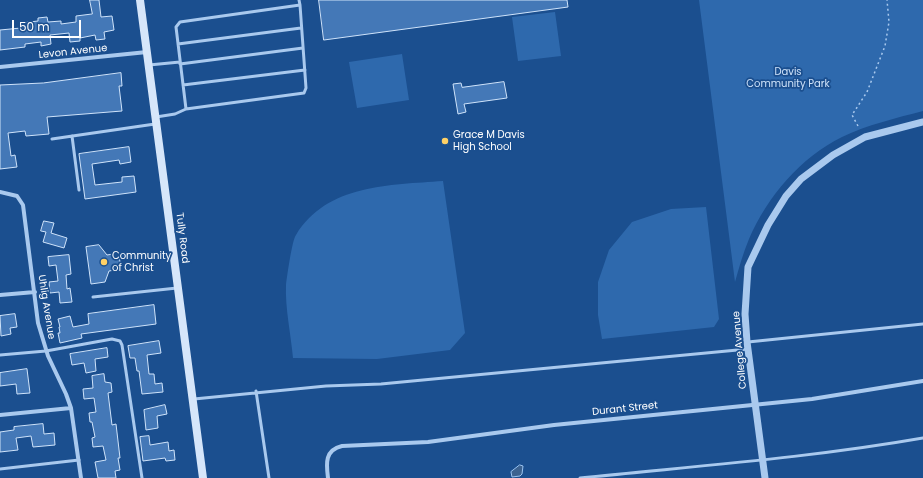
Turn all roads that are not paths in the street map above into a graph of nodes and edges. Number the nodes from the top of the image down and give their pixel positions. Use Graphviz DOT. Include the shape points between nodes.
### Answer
graph roads {
  1 [pos="140,0"];
  2 [pos="299,0"];
  3 [pos="300,5"];
  4 [pos="301,28"];
  5 [pos="178,44"];
  6 [pos="303,48"];
  7 [pos="148,52"];
  8 [pos="180,63"];
  9 [pos="149,66"];
  10 [pos="0,67"];
  11 [pos="305,70"];
  12 [pos="183,85"];
  13 [pos="186,109"];
  14 [pos="157,120"];
  15 [pos="923,122"];
  16 [pos="72,136"];
  17 [pos="52,139"];
  18 [pos="79,190"];
  19 [pos="0,192"];
  20 [pos="178,288"];
  21 [pos="35,292"];
  22 [pos="0,295"];
  23 [pos="93,297"];
  24 [pos="923,324"];
  25 [pos="747,346"];
  26 [pos="46,350"];
  27 [pos="0,355"];
  28 [pos="923,381"];
  29 [pos="256,392"];
  30 [pos="192,399"];
  31 [pos="755,404"];
  32 [pos="71,408"];
  33 [pos="0,415"];
  34 [pos="923,438"];
  35 [pos="79,460"];
  36 [pos="763,461"];
  37 [pos="0,469"];
  38 [pos="81,478"];
  39 [pos="142,478"];
  40 [pos="203,478"];
  41 [pos="269,478"];
  42 [pos="328,478"];
  43 [pos="580,478"];
  44 [pos="765,478"];
  1 -- 7 [label="main road, Tully Road"];
  2 -- 3 [label="lane"];
  3 -- 4 [label="lane"];
  3 -- 5 [label="lane" via="180,22 176,27"];
  4 -- 5 [label="lane"];
  4 -- 6 [label="lane"];
  5 -- 8 [label="lane"];
  6 -- 8 [label="lane"];
  6 -- 11 [label="lane"];
  7 -- 9 [label="main road, Tully Road"];
  7 -- 10 [label="street, Levon Avenue"];
  8 -- 9 [label="lane"];
  8 -- 12 [label="lane"];
  9 -- 14 [label="main road, Tully Road"];
  11 -- 12 [label="lane"];
  11 -- 13 [label="lane" via="304,93"];
  12 -- 13 [label="lane"];
  13 -- 14 [label="lane"];
  14 -- 16 [label="lane"];
  14 -- 20 [label="main road, Tully Road"];
  15 -- 25 [label="street, College Avenue" via="865,137 833,154 801,179 786,196 768,225 748,267 745,314"];
  16 -- 17 [label="lane"];
  16 -- 18 [label="lane"];
  19 -- 21 [label="street, Uhlig Avenue" via="17,196 23,205"];
  20 -- 23 [label="lane"];
  20 -- 30 [label="main road, Tully Road"];
  21 -- 22 [label="street"];
  21 -- 26 [label="street, Uhlig Avenue" via="38,323"];
  24 -- 25 [label="lane"];
  25 -- 29 [label="lane" via="381,384"];
  25 -- 31 [label="street, College Avenue"];
  26 -- 27 [label="lane"];
  26 -- 32 [label="street, Uhlig Avenue"];
  26 -- 39 [label="lane" via="112,339 120,341"];
  28 -- 31 [label="street, Durant Street" via="855,393"];
  29 -- 30 [label="lane"];
  29 -- 41 [label="lane"];
  30 -- 40 [label="main road, Tully Road"];
  31 -- 36 [label="street, College Avenue"];
  31 -- 42 [label="street, Durant Street" via="554,425 428,442 342,446 330,452 326,466"];
  32 -- 33 [label="street"];
  32 -- 35 [label="street, Uhlig Avenue"];
  34 -- 36 [label="lane"];
  35 -- 37 [label="lane"];
  35 -- 38 [label="street, Uhlig Avenue"];
  36 -- 43 [label="lane"];
  36 -- 44 [label="street, College Avenue"];
}
